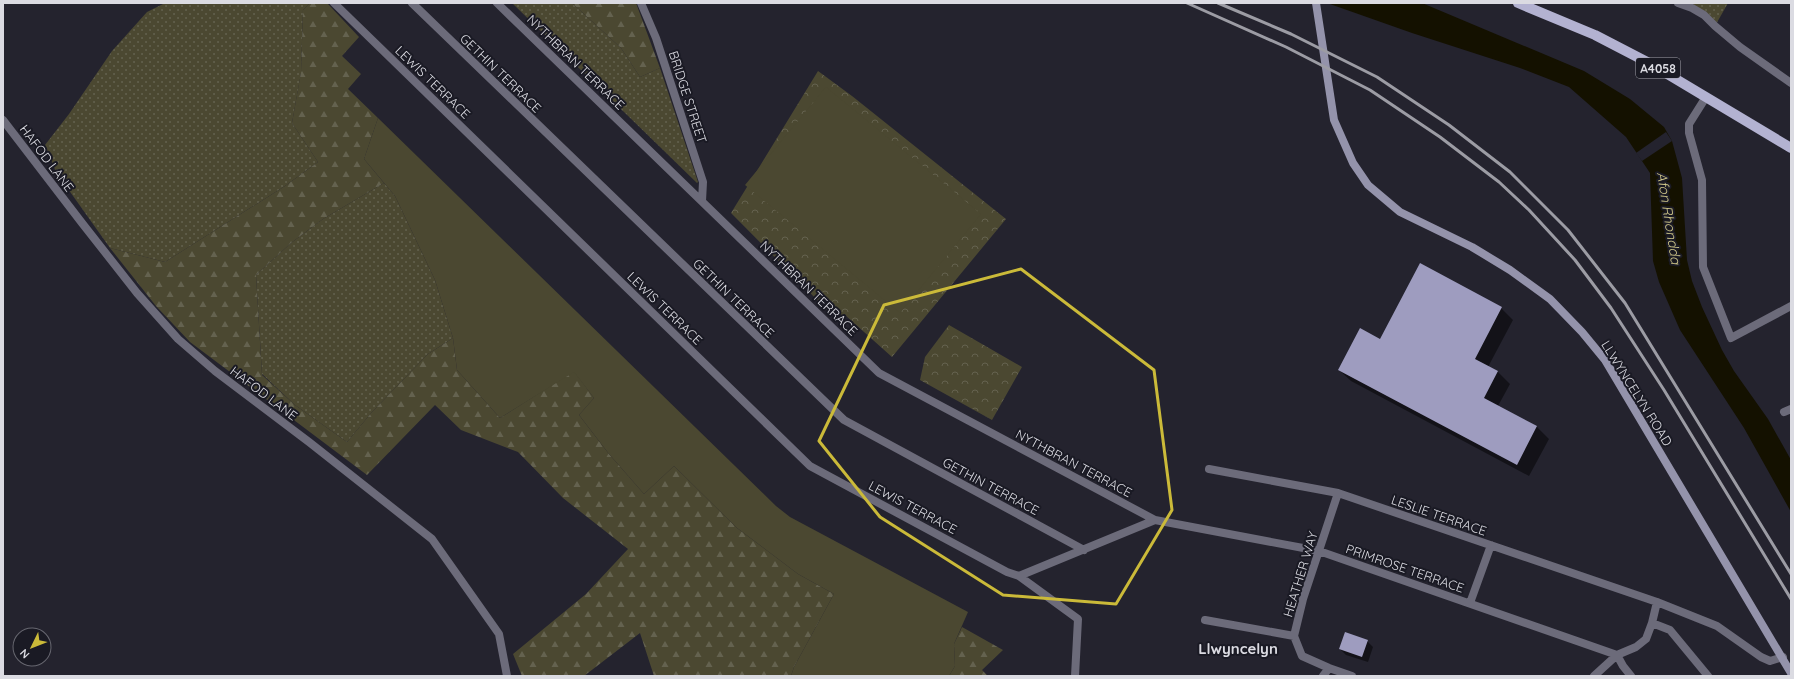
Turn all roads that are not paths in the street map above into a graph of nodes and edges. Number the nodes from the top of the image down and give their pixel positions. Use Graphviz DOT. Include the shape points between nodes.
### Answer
graph roads {
  1 [pos="334,3"];
  2 [pos="412,3"];
  3 [pos="497,3"];
  4 [pos="641,3"];
  5 [pos="1316,3"];
  6 [pos="1518,3"];
  7 [pos="1678,3"];
  8 [pos="1791,83"];
  9 [pos="1706,97"];
  10 [pos="3,120"];
  11 [pos="1791,148"];
  12 [pos="702,201"];
  13 [pos="1791,306"];
  14 [pos="1209,469"];
  15 [pos="1338,493"];
  16 [pos="1155,520"];
  17 [pos="1491,545"];
  18 [pos="1084,550"];
  19 [pos="1318,551"];
  20 [pos="1019,576"];
  21 [pos="1657,602"];
  22 [pos="1470,603"];
  23 [pos="1205,620"];
  24 [pos="1652,623"];
  25 [pos="1294,636"];
  26 [pos="1618,655"];
  27 [pos="1783,657"];
  28 [pos="1329,668"];
  29 [pos="1791,673"];
  30 [pos="507,676"];
  31 [pos="1075,676"];
  32 [pos="1323,676"];
  33 [pos="1352,676"];
  34 [pos="1594,676"];
  35 [pos="1631,676"];
  36 [pos="1708,676"];
  1 -- 20 [label="street, LEWIS TERRACE" via="810,466 1007,572"];
  2 -- 18 [label="street, GETHIN TERRACE" via="844,420"];
  3 -- 12 [label="street, NYTHBRAN TERRACE"];
  4 -- 12 [label="street, BRIDGE STREET" via="656,38 703,182"];
  5 -- 27 [label="main road, LLWYNCELYN ROAD" via="1334,120 1353,163 1368,185 1400,212 1472,247 1510,270 1550,299 1582,332 1605,360"];
  6 -- 9 [label="main road, A4058" via="1608,42"];
  7 -- 8 [label="street" via="1704,14 1714,26 1740,47"];
  9 -- 11 [label="main road, A4058"];
  9 -- 13 [label="street" via="1689,124 1689,133 1702,180 1703,267 1731,338"];
  10 -- 30 [label="street, HAFOD LANE" via="137,293 178,339 215,371 432,540 499,634"];
  12 -- 16 [label="street, NYTHBRAN TERRACE" via="879,373"];
  14 -- 15 [label="street, LESLIE TERRACE"];
  15 -- 17 [label="street, LESLIE TERRACE"];
  15 -- 19 [label="street, HEATHER WAY"];
  16 -- 18 [label="street"];
  16 -- 19 [label="street, PRIMROSE TERRACE"];
  17 -- 21 [label="street, LESLIE TERRACE"];
  17 -- 22 [label="street"];
  18 -- 20 [label="street"];
  19 -- 22 [label="street, PRIMROSE TERRACE"];
  19 -- 25 [label="street, HEATHER WAY"];
  20 -- 31 [label="street, LEWIS TERRACE" via="1078,619"];
  21 -- 24 [label="street"];
  21 -- 27 [label="street, LESLIE TERRACE" via="1717,626 1770,661"];
  22 -- 26 [label="street, PRIMROSE TERRACE"];
  23 -- 25 [label="street"];
  24 -- 26 [label="street" via="1646,639 1636,648"];
  24 -- 36 [label="street" via="1670,630"];
  25 -- 28 [label="street, HEATHER WAY" via="1302,656"];
  26 -- 34 [label="street"];
  26 -- 35 [label="street"];
  27 -- 29 [label="main road, LLWYNCELYN ROAD"];
  28 -- 32 [label="street"];
  28 -- 33 [label="street, HEATHER WAY"];
}
